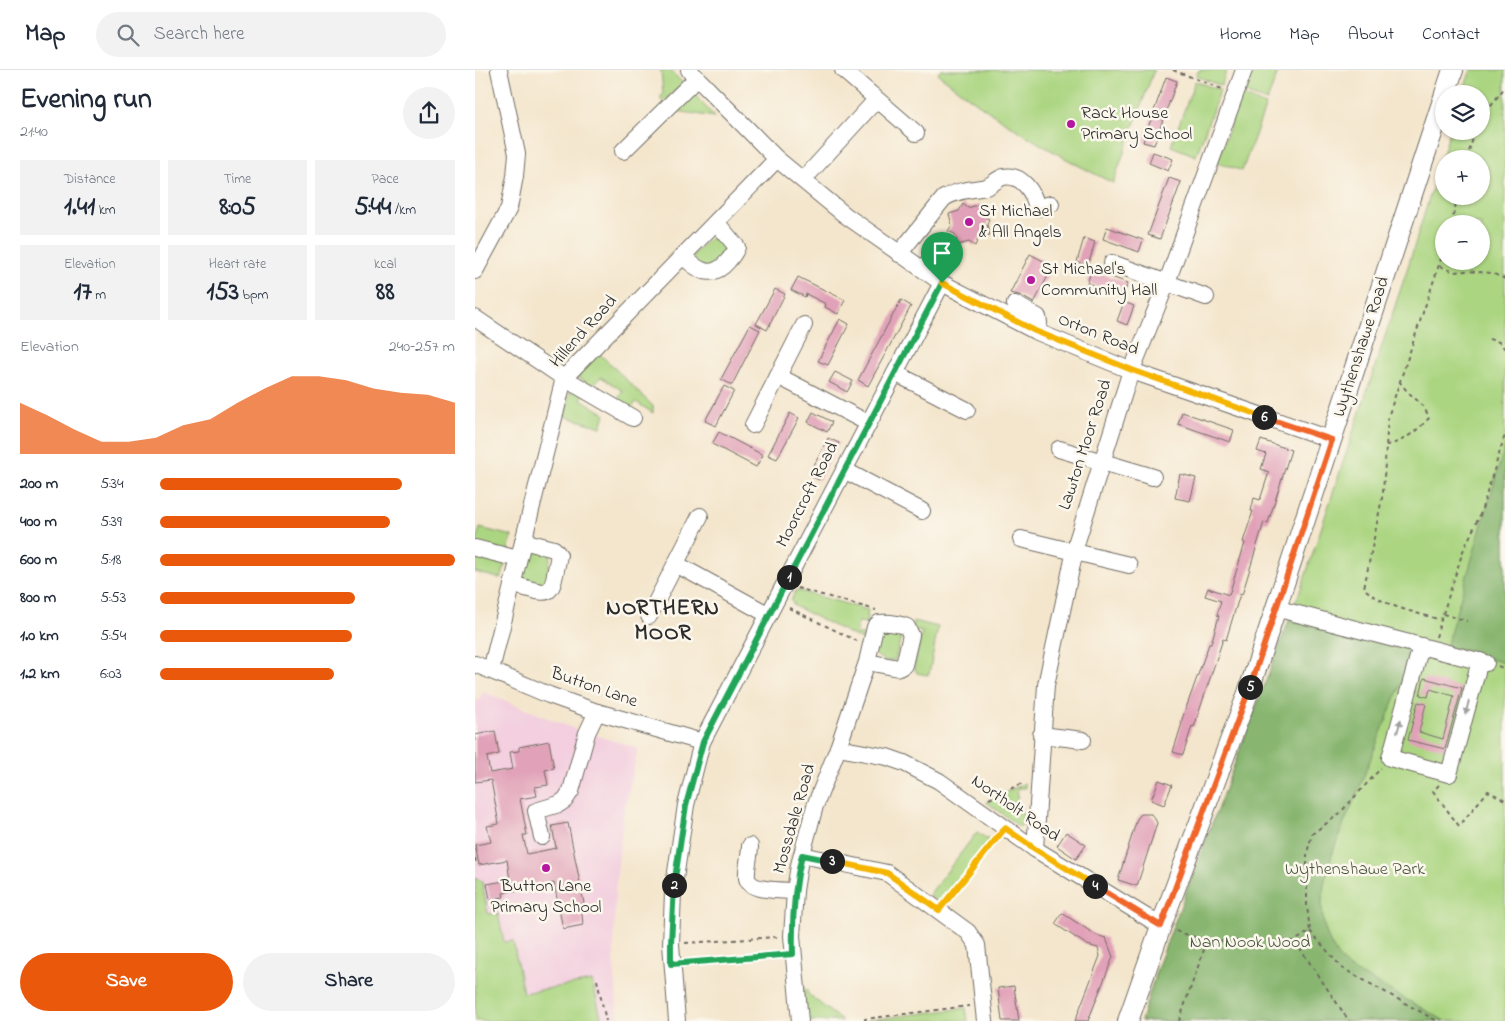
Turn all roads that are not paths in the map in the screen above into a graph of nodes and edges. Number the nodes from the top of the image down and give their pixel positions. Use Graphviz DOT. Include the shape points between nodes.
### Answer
graph roads {
  1 [pos="499,70"];
  2 [pos="843,70"];
  3 [pos="1244,70"];
  4 [pos="1453,70"];
  5 [pos="693,74"];
  6 [pos="1448,85"];
  7 [pos="876,100"];
  8 [pos="1435,123"];
  9 [pos="916,133"];
  10 [pos="623,151"];
  11 [pos="777,159"];
  12 [pos="803,180"];
  13 [pos="1051,204"];
  14 [pos="716,222"];
  15 [pos="899,254"];
  16 [pos="683,256"];
  17 [pos="1113,263"];
  18 [pos="475,271"];
  19 [pos="1167,282"];
  20 [pos="942,283"];
  21 [pos="1206,296"];
  22 [pos="1015,304"];
  23 [pos="475,318"];
  24 [pos="804,325"];
  25 [pos="1035,331"];
  26 [pos="1132,370"];
  27 [pos="895,373"];
  28 [pos="779,376"];
  29 [pos="564,378"];
  30 [pos="967,410"];
  31 [pos="633,418"];
  32 [pos="868,423"];
  33 [pos="753,424"];
  34 [pos="1332,440"];
  35 [pos="1059,449"];
  36 [pos="1101,462"];
  37 [pos="844,470"];
  38 [pos="1153,477"];
  39 [pos="923,511"];
  40 [pos="701,516"];
  41 [pos="1021,539"];
  42 [pos="523,541"];
  43 [pos="475,548"];
  44 [pos="1074,552"];
  45 [pos="518,559"];
  46 [pos="676,564"];
  47 [pos="1129,565"];
  48 [pos="512,584"];
  49 [pos="1275,608"];
  50 [pos="769,615"];
  51 [pos="649,616"];
  52 [pos="1421,646"];
  53 [pos="868,655"];
  54 [pos="475,664"];
  55 [pos="491,670"];
  56 [pos="597,712"];
  57 [pos="1041,735"];
  58 [pos="1083,740"];
  59 [pos="703,742"];
  60 [pos="838,748"];
  61 [pos="542,837"];
  62 [pos="750,846"];
  63 [pos="1035,849"];
  64 [pos="802,855"];
  65 [pos="795,891"];
  66 [pos="1165,927"];
  67 [pos="677,1021"];
  68 [pos="800,1021"];
  69 [pos="985,1021"];
  70 [pos="1128,1021"];
  1 -- 18 [label="street" via="517,154 515,176 509,208"];
  2 -- 7 [label="street"];
  3 -- 19 [label="street, Lawton Moor Road"];
  4 -- 6 [label="main road, Wythenshawe Road"];
  5 -- 10 [label="street"];
  5 -- 11 [label="street, Orton Road"];
  7 -- 9 [label="street"];
  7 -- 12 [label="street"];
  8 -- 34 [label="main road, Wythenshawe Road"];
  11 -- 12 [label="street, Orton Road"];
  11 -- 14 [label="street, Hillend Road"];
  12 -- 15 [label="street, Orton Road"];
  13 -- 15 [label="street" via="1037,208 1028,186 1016,178 1003,178 989,186 954,192 944,198"];
  14 -- 16 [label="street, Hillend Road"];
  14 -- 16 [label="street" via="737,247 721,269 713,272 702,270"];
  15 -- 20 [label="street, Orton Road"];
  16 -- 29 [label="street, Hillend Road"];
  17 -- 19 [label="street"];
  19 -- 21 [label="street"];
  19 -- 26 [label="street, Lawton Moor Road"];
  20 -- 25 [label="street, Orton Road"];
  20 -- 27 [label="street, Moorcroft Road"];
  22 -- 25 [label="street" via="1038,317"];
  23 -- 29 [label="street"];
  24 -- 28 [label="street"];
  25 -- 26 [label="street, Orton Road"];
  26 -- 34 [label="street, Orton Road"];
  26 -- 36 [label="street, Lawton Moor Road"];
  27 -- 30 [label="street"];
  27 -- 32 [label="street, Moorcroft Road"];
  28 -- 32 [label="street"];
  28 -- 33 [label="street"];
  29 -- 31 [label="street"];
  29 -- 42 [label="street, Hillend Road"];
  32 -- 37 [label="street, Moorcroft Road"];
  34 -- 49 [label="main road, Wythenshawe Road"];
  35 -- 36 [label="street"];
  36 -- 38 [label="street"];
  36 -- 44 [label="street, Lawton Moor Road"];
  37 -- 39 [label="street"];
  37 -- 50 [label="street, Moorcroft Road"];
  40 -- 46 [label="street"];
  41 -- 44 [label="street"];
  42 -- 45 [label="street, Hillend Road"];
  42 -- 48 [label="street" via="558,551 553,585 551,590 540,592"];
  43 -- 45 [label="street"];
  44 -- 47 [label="street"];
  44 -- 57 [label="street, Lawton Moor Road" via="1046,685"];
  45 -- 48 [label="street, Hillend Road"];
  46 -- 50 [label="street"];
  46 -- 51 [label="street"];
  48 -- 55 [label="street, Hillend Road"];
  49 -- 52 [label="street"];
  49 -- 66 [label="main road, Wythenshawe Road"];
  50 -- 59 [label="street, Moorcroft Road"];
  52 -- 52 [label="street, one-way" via="1483,662 1449,774 1390,758"];
  53 -- 53 [label="street" via="899,668 904,665 911,635 907,627 879,623"];
  53 -- 60 [label="street, Mossdale Road"];
  54 -- 55 [label="street, Button Lane"];
  55 -- 56 [label="street, Button Lane"];
  56 -- 59 [label="street, Button Lane"];
  56 -- 61 [label="street" via="587,733 571,791 559,804 536,811"];
  57 -- 58 [label="street"];
  57 -- 63 [label="street, Lawton Moor Road"];
  59 -- 67 [label="street, Moorcroft Road" via="686,805 673,892 671,964"];
  60 -- 63 [label="street, Northolt Road" via="904,763 939,781"];
  60 -- 64 [label="street, Mossdale Road" via="815,806"];
  62 -- 65 [label="street" via="747,878 751,884 756,888"];
  63 -- 66 [label="street, Northolt Road"];
  64 -- 65 [label="street, Mossdale Road"];
  64 -- 69 [label="street" via="887,873 968,932 977,945"];
  65 -- 68 [label="street, Mossdale Road" via="792,936"];
  66 -- 70 [label="main road, Wythenshawe Road"];
}
